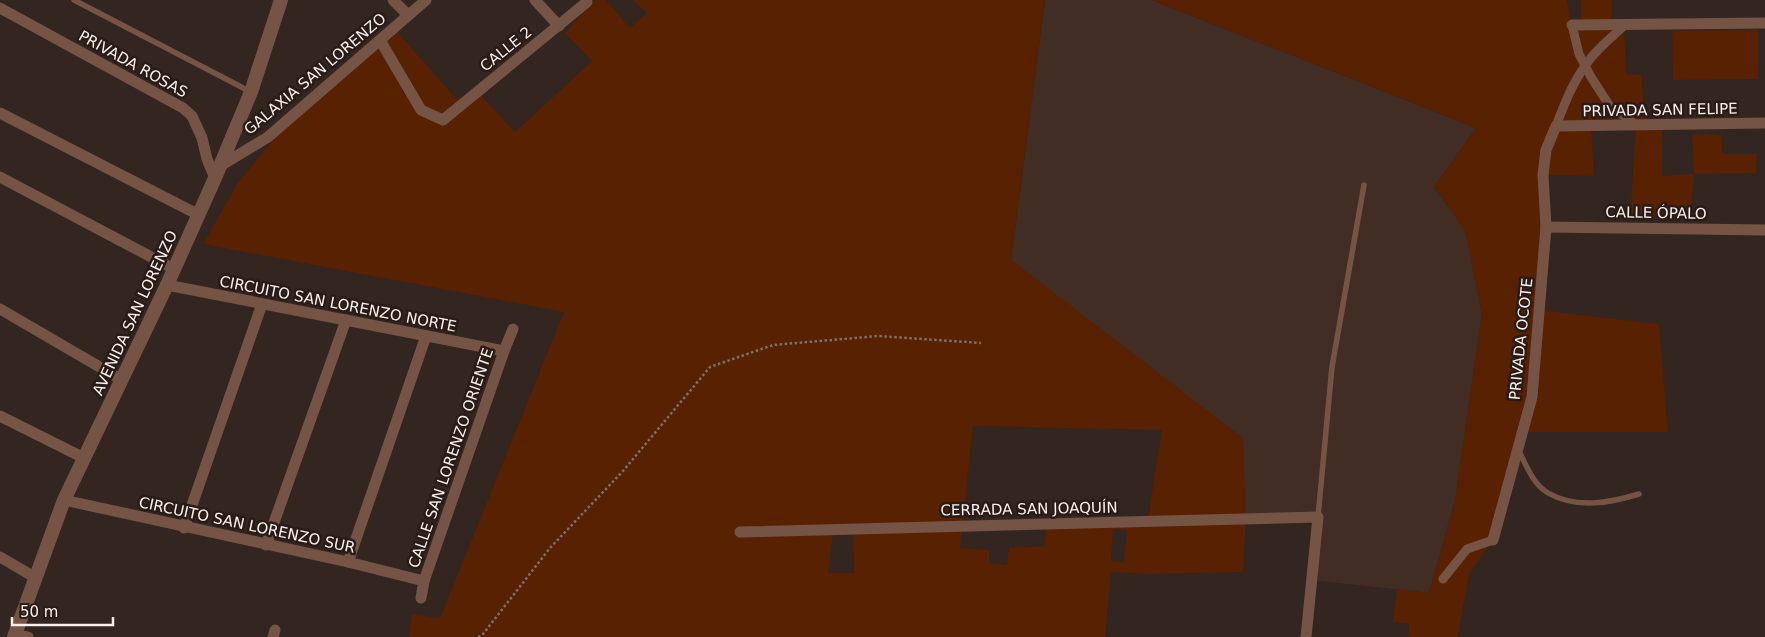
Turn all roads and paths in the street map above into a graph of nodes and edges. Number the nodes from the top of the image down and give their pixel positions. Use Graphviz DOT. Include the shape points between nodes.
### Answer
graph roads {
  1 [pos="74,0"];
  2 [pos="281,0"];
  3 [pos="393,0"];
  4 [pos="426,0"];
  5 [pos="535,0"];
  6 [pos="587,2"];
  7 [pos="0,8"];
  8 [pos="408,15"];
  9 [pos="1765,23"];
  10 [pos="1626,24"];
  11 [pos="1572,25"];
  12 [pos="559,26"];
  13 [pos="380,40"];
  14 [pos="1585,65"];
  15 [pos="250,92"];
  16 [pos="0,113"];
  17 [pos="1765,123"];
  18 [pos="1636,125"];
  19 [pos="1556,126"];
  20 [pos="218,172"];
  21 [pos="0,177"];
  22 [pos="1364,184"];
  23 [pos="198,215"];
  24 [pos="1546,226"];
  25 [pos="1765,230"];
  26 [pos="174,269"];
  27 [pos="167,285"];
  28 [pos="262,304"];
  29 [pos="0,310"];
  30 [pos="346,320"];
  31 [pos="513,329"];
  32 [pos="426,336"];
  33 [pos="981,343"];
  34 [pos="504,351"];
  35 [pos="122,380"];
  36 [pos="0,416"];
  37 [pos="1518,449"];
  38 [pos="84,458"];
  39 [pos="1639,494"];
  40 [pos="64,500"];
  41 [pos="1318,517"];
  42 [pos="184,528"];
  43 [pos="740,532"];
  44 [pos="1493,540"];
  45 [pos="266,545"];
  46 [pos="0,557"];
  47 [pos="348,562"];
  48 [pos="36,578"];
  49 [pos="1443,579"];
  50 [pos="424,581"];
  51 [pos="421,598"];
  52 [pos="19,636"];
  53 [pos="478,637"];
  54 [pos="1306,637"];
  1 -- 15 [label="lane"];
  2 -- 15 [label="street, AVENIDA SAN LORENZO"];
  3 -- 8 [label="street"];
  4 -- 8 [label="street, GALAXIA SAN LORENZO"];
  5 -- 12 [label="street"];
  6 -- 12 [label="street, CALLE 2"];
  7 -- 20 [label="street, PRIVADA ROSAS" via="183,108 192,116 207,158"];
  8 -- 13 [label="street, GALAXIA SAN LORENZO"];
  9 -- 10 [label="street"];
  10 -- 11 [label="street"];
  10 -- 14 [label="street"];
  11 -- 14 [label="street"];
  12 -- 13 [label="street, CALLE 2" via="443,120 422,110"];
  13 -- 20 [label="street, GALAXIA SAN LORENZO" via="268,138"];
  14 -- 18 [label="street" via="1609,105"];
  14 -- 19 [label="street"];
  15 -- 20 [label="street, AVENIDA SAN LORENZO"];
  16 -- 23 [label="street"];
  17 -- 18 [label="street, PRIVADA SAN FELIPE"];
  18 -- 19 [label="street, PRIVADA SAN FELIPE"];
  19 -- 24 [label="street, PRIVADA OCOTE" via="1546,150 1543,175"];
  20 -- 23 [label="street, AVENIDA SAN LORENZO"];
  21 -- 26 [label="street"];
  22 -- 41 [label="lane" via="1332,367"];
  23 -- 26 [label="street, AVENIDA SAN LORENZO"];
  24 -- 25 [label="street, CALLE ÓPALO"];
  24 -- 37 [label="street, PRIVADA OCOTE" via="1532,397"];
  26 -- 27 [label="street, AVENIDA SAN LORENZO"];
  27 -- 28 [label="street, CIRCUITO SAN LORENZO NORTE"];
  27 -- 35 [label="street, AVENIDA SAN LORENZO"];
  28 -- 30 [label="street, CIRCUITO SAN LORENZO NORTE"];
  28 -- 42 [label="street"];
  29 -- 35 [label="street"];
  30 -- 32 [label="street, CIRCUITO SAN LORENZO NORTE"];
  30 -- 45 [label="street"];
  31 -- 34 [label="street, CALLE SAN LORENZO ORIENTE"];
  32 -- 34 [label="street, CIRCUITO SAN LORENZO NORTE"];
  32 -- 47 [label="street"];
  33 -- 53 [label="path" via="878,336 773,345 710,367 623,471 550,548"];
  34 -- 50 [label="street, CALLE SAN LORENZO ORIENTE"];
  35 -- 38 [label="street, AVENIDA SAN LORENZO"];
  36 -- 38 [label="street"];
  37 -- 39 [label="lane" via="1533,478 1547,492 1566,500 1588,504"];
  37 -- 44 [label="street, PRIVADA OCOTE"];
  38 -- 40 [label="street, AVENIDA SAN LORENZO"];
  40 -- 42 [label="street, CIRCUITO SAN LORENZO SUR"];
  40 -- 48 [label="street, AVENIDA SAN LORENZO"];
  41 -- 43 [label="street, CERRADA SAN JOAQUÍN"];
  41 -- 54 [label="street"];
  42 -- 45 [label="street, CIRCUITO SAN LORENZO SUR"];
  44 -- 49 [label="street" via="1467,549"];
  45 -- 47 [label="street, CIRCUITO SAN LORENZO SUR"];
  46 -- 48 [label="street"];
  47 -- 50 [label="street, CIRCUITO SAN LORENZO SUR"];
  48 -- 52 [label="street, AVENIDA SAN LORENZO"];
  50 -- 51 [label="street, CALLE SAN LORENZO ORIENTE"];
}
